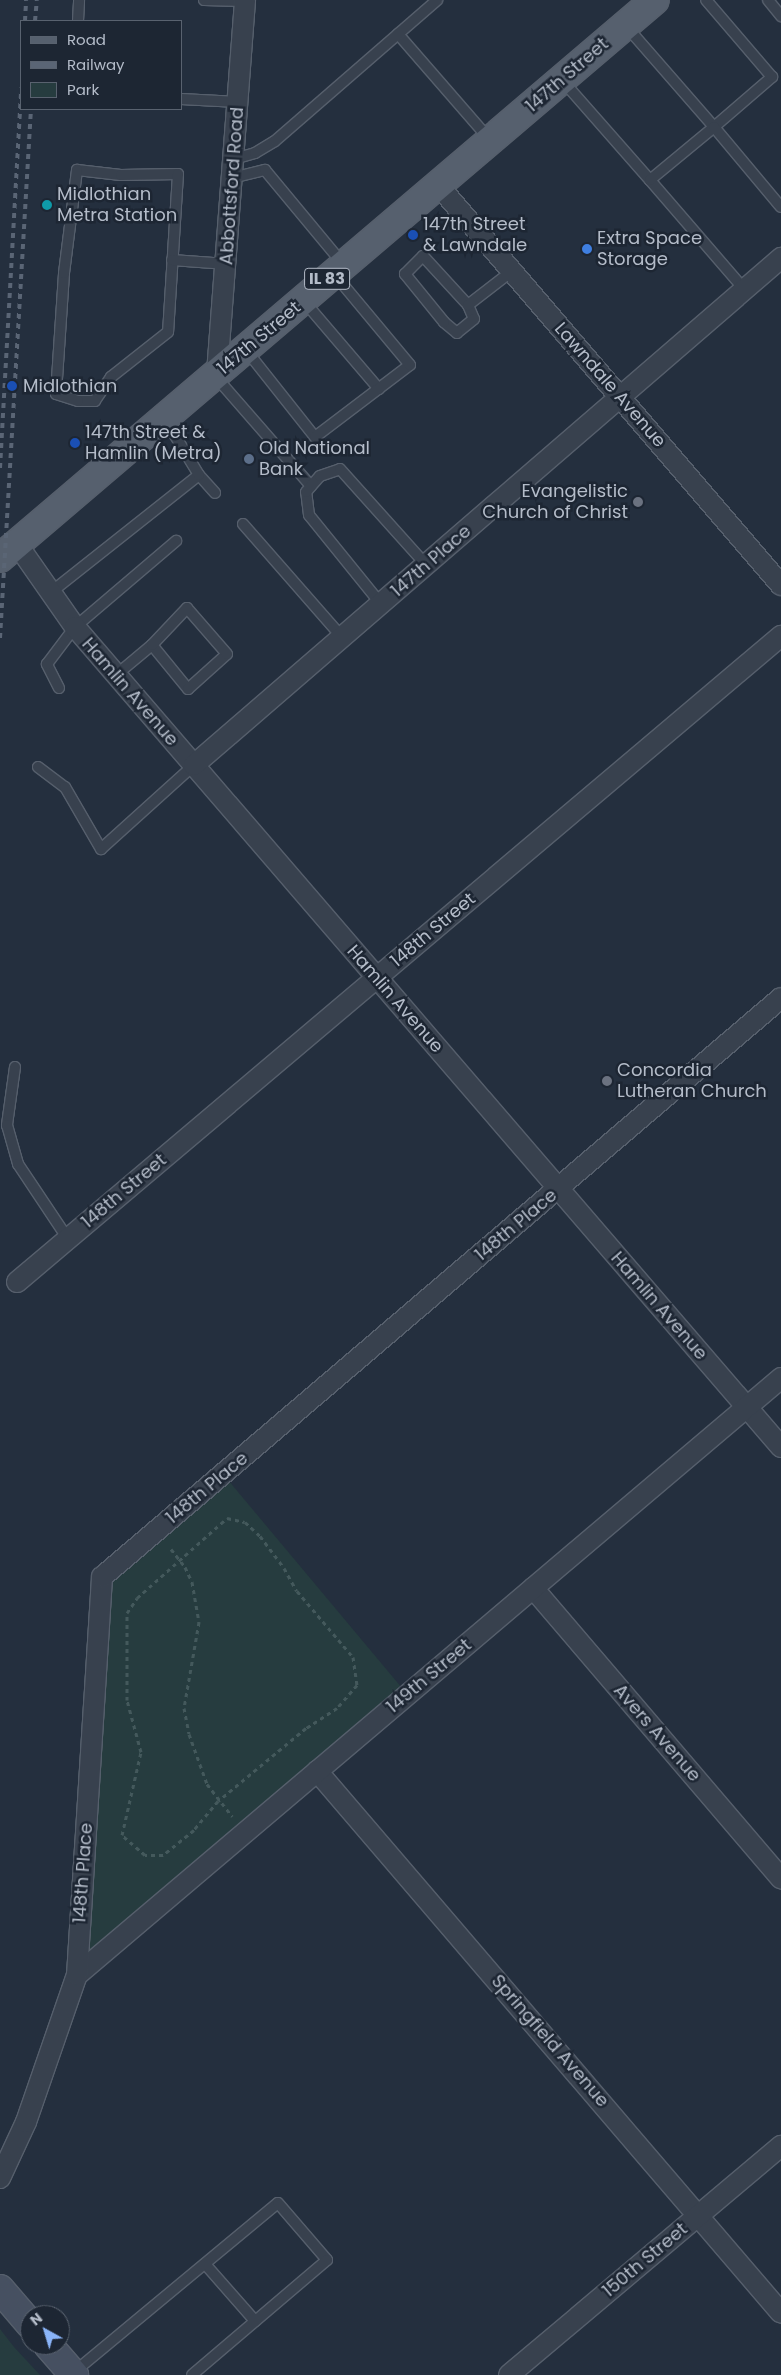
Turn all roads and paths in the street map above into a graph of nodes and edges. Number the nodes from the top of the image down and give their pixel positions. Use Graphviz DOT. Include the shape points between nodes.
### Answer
graph roads {
  1 [pos="79,0"];
  2 [pos="204,0"];
  3 [pos="438,0"];
  4 [pos="706,0"];
  5 [pos="768,0"];
  6 [pos="245,1"];
  7 [pos="640,9"];
  8 [pos="781,16"];
  9 [pos="78,20"];
  10 [pos="398,34"];
  11 [pos="562,79"];
  12 [pos="182,99"];
  13 [pos="238,102"];
  14 [pos="714,127"];
  15 [pos="490,140"];
  16 [pos="233,168"];
  17 [pos="650,180"];
  18 [pos="438,185"];
  19 [pos="781,207"];
  20 [pos="781,258"];
  21 [pos="172,260"];
  22 [pos="226,264"];
  23 [pos="339,269"];
  24 [pos="512,271"];
  25 [pos="744,289"];
  26 [pos="303,300"];
  27 [pos="468,305"];
  28 [pos="245,349"];
  29 [pos="216,374"];
  30 [pos="379,389"];
  31 [pos="620,398"];
  32 [pos="164,418"];
  33 [pos="199,475"];
  34 [pos="311,486"];
  35 [pos="215,493"];
  36 [pos="243,524"];
  37 [pos="176,541"];
  38 [pos="8,551"];
  39 [pos="426,565"];
  40 [pos="781,585"];
  41 [pos="50,592"];
  42 [pos="381,604"];
  43 [pos="74,627"];
  44 [pos="781,636"];
  45 [pos="342,638"];
  46 [pos="152,645"];
  47 [pos="116,675"];
  48 [pos="59,688"];
  49 [pos="194,765"];
  50 [pos="38,767"];
  51 [pos="376,978"];
  52 [pos="781,998"];
  53 [pos="15,1067"];
  54 [pos="558,1189"];
  55 [pos="68,1238"];
  56 [pos="17,1282"];
  57 [pos="781,1378"];
  58 [pos="746,1407"];
  59 [pos="781,1448"];
  60 [pos="171,1549"];
  61 [pos="180,1560"];
  62 [pos="533,1588"];
  63 [pos="317,1771"];
  64 [pos="218,1801"];
  65 [pos="232,1816"];
  66 [pos="781,1878"];
  67 [pos="77,1975"];
  68 [pos="781,2146"];
  69 [pos="0,2178"];
  70 [pos="699,2215"];
  71 [pos="205,2264"];
  72 [pos="0,2289"];
  73 [pos="20,2312"];
  74 [pos="781,2313"];
  75 [pos="255,2321"];
  76 [pos="57,2355"];
  77 [pos="73,2374"];
  78 [pos="192,2375"];
  79 [pos="509,2375"];
  1 -- 9 [label="lane"];
  2 -- 6 [label="lane"];
  3 -- 10 [label="lane"];
  4 -- 14 [label="lane" via="772,77"];
  5 -- 8 [label="lane"];
  6 -- 13 [label="street, Abbottsford Road"];
  7 -- 11 [label="main road, 147th Street / IL 83"];
  7 -- 14 [label="lane"];
  10 -- 15 [label="lane"];
  10 -- 16 [label="lane" via="275,141"];
  11 -- 15 [label="main road, 147th Street / IL 83"];
  11 -- 17 [label="lane"];
  12 -- 13 [label="lane"];
  13 -- 16 [label="street, Abbottsford Road"];
  14 -- 17 [label="lane"];
  14 -- 19 [label="lane"];
  15 -- 18 [label="main road, 147th Street / IL 83"];
  16 -- 22 [label="street, Abbottsford Road"];
  16 -- 23 [label="lane" via="265,170"];
  17 -- 25 [label="lane"];
  18 -- 23 [label="main road, 147th Street / IL 83"];
  18 -- 24 [label="street, Lawndale Avenue"];
  20 -- 25 [label="street, 147th Place"];
  21 -- 21 [label="lane" via="178,174 121,175 77,170 64,273 56,394 78,401 95,401 111,377 168,332"];
  21 -- 22 [label="lane"];
  22 -- 29 [label="street, Abbottsford Road"];
  23 -- 26 [label="main road, 147th Street / IL 83"];
  23 -- 30 [label="lane" via="410,365"];
  24 -- 27 [label="lane"];
  24 -- 31 [label="street, Lawndale Avenue"];
  25 -- 31 [label="street, 147th Place"];
  26 -- 28 [label="main road, 147th Street / IL 83"];
  26 -- 30 [label="lane"];
  27 -- 27 [label="lane" via="424,256 405,274 457,333 474,319"];
  28 -- 29 [label="main road, 147th Street / IL 83"];
  28 -- 30 [label="lane" via="315,438"];
  29 -- 32 [label="main road, 147th Street / IL 83"];
  29 -- 34 [label="lane"];
  31 -- 39 [label="street, 147th Place"];
  31 -- 40 [label="street, Lawndale Avenue"];
  32 -- 33 [label="lane"];
  32 -- 38 [label="main road, 147th Street / IL 83"];
  33 -- 35 [label="lane"];
  33 -- 41 [label="lane"];
  34 -- 39 [label="lane" via="320,476 340,469"];
  34 -- 42 [label="lane" via="306,492 309,515"];
  36 -- 45 [label="lane"];
  37 -- 43 [label="lane"];
  38 -- 41 [label="street, Hamlin Avenue"];
  39 -- 42 [label="street, 147th Place"];
  41 -- 43 [label="street, Hamlin Avenue"];
  42 -- 45 [label="street, 147th Place"];
  43 -- 47 [label="street, Hamlin Avenue"];
  43 -- 48 [label="lane" via="47,664"];
  44 -- 51 [label="street, 148th Street"];
  45 -- 49 [label="street, 147th Place"];
  46 -- 46 [label="lane" via="188,689 227,654 187,608"];
  46 -- 47 [label="lane"];
  47 -- 49 [label="street, Hamlin Avenue"];
  49 -- 50 [label="lane" via="101,849 65,787"];
  49 -- 51 [label="street, Hamlin Avenue"];
  51 -- 54 [label="street, Hamlin Avenue"];
  51 -- 55 [label="street, 148th Street"];
  52 -- 54 [label="street, 148th Place"];
  53 -- 55 [label="lane" via="7,1125 18,1164"];
  54 -- 58 [label="street, Hamlin Avenue"];
  54 -- 67 [label="street, 148th Place" via="102,1577"];
  55 -- 56 [label="street, 148th Street"];
  57 -- 58 [label="street, 149th Street"];
  58 -- 59 [label="street, Hamlin Avenue"];
  58 -- 62 [label="street, 149th Street"];
  60 -- 61 [label="path"];
  61 -- 64 [label="path" via="192,1582 199,1622 184,1708 197,1761"];
  61 -- 64 [label="path" via="136,1598 127,1613 127,1700 141,1752 122,1835 145,1855 163,1855 194,1830"];
  61 -- 64 [label="path" via="227,1518 245,1522 284,1568 297,1592 353,1657 356,1676 357,1685 337,1708 306,1728"];
  62 -- 63 [label="street, 149th Street"];
  62 -- 66 [label="street, Avers Avenue"];
  63 -- 67 [label="street, 149th Street"];
  63 -- 70 [label="street, Springfield Avenue"];
  64 -- 65 [label="path"];
  67 -- 69 [label="street, 148th Place" via="26,2122"];
  68 -- 70 [label="street, 150th Street"];
  70 -- 74 [label="street, Springfield Avenue"];
  70 -- 79 [label="street, 150th Street"];
  71 -- 75 [label="lane"];
  71 -- 75 [label="lane" via="278,2202 327,2260"];
  71 -- 77 [label="lane"];
  72 -- 73 [label="main road"];
  75 -- 78 [label="lane"];
  76 -- 77 [label="main road"];
}
